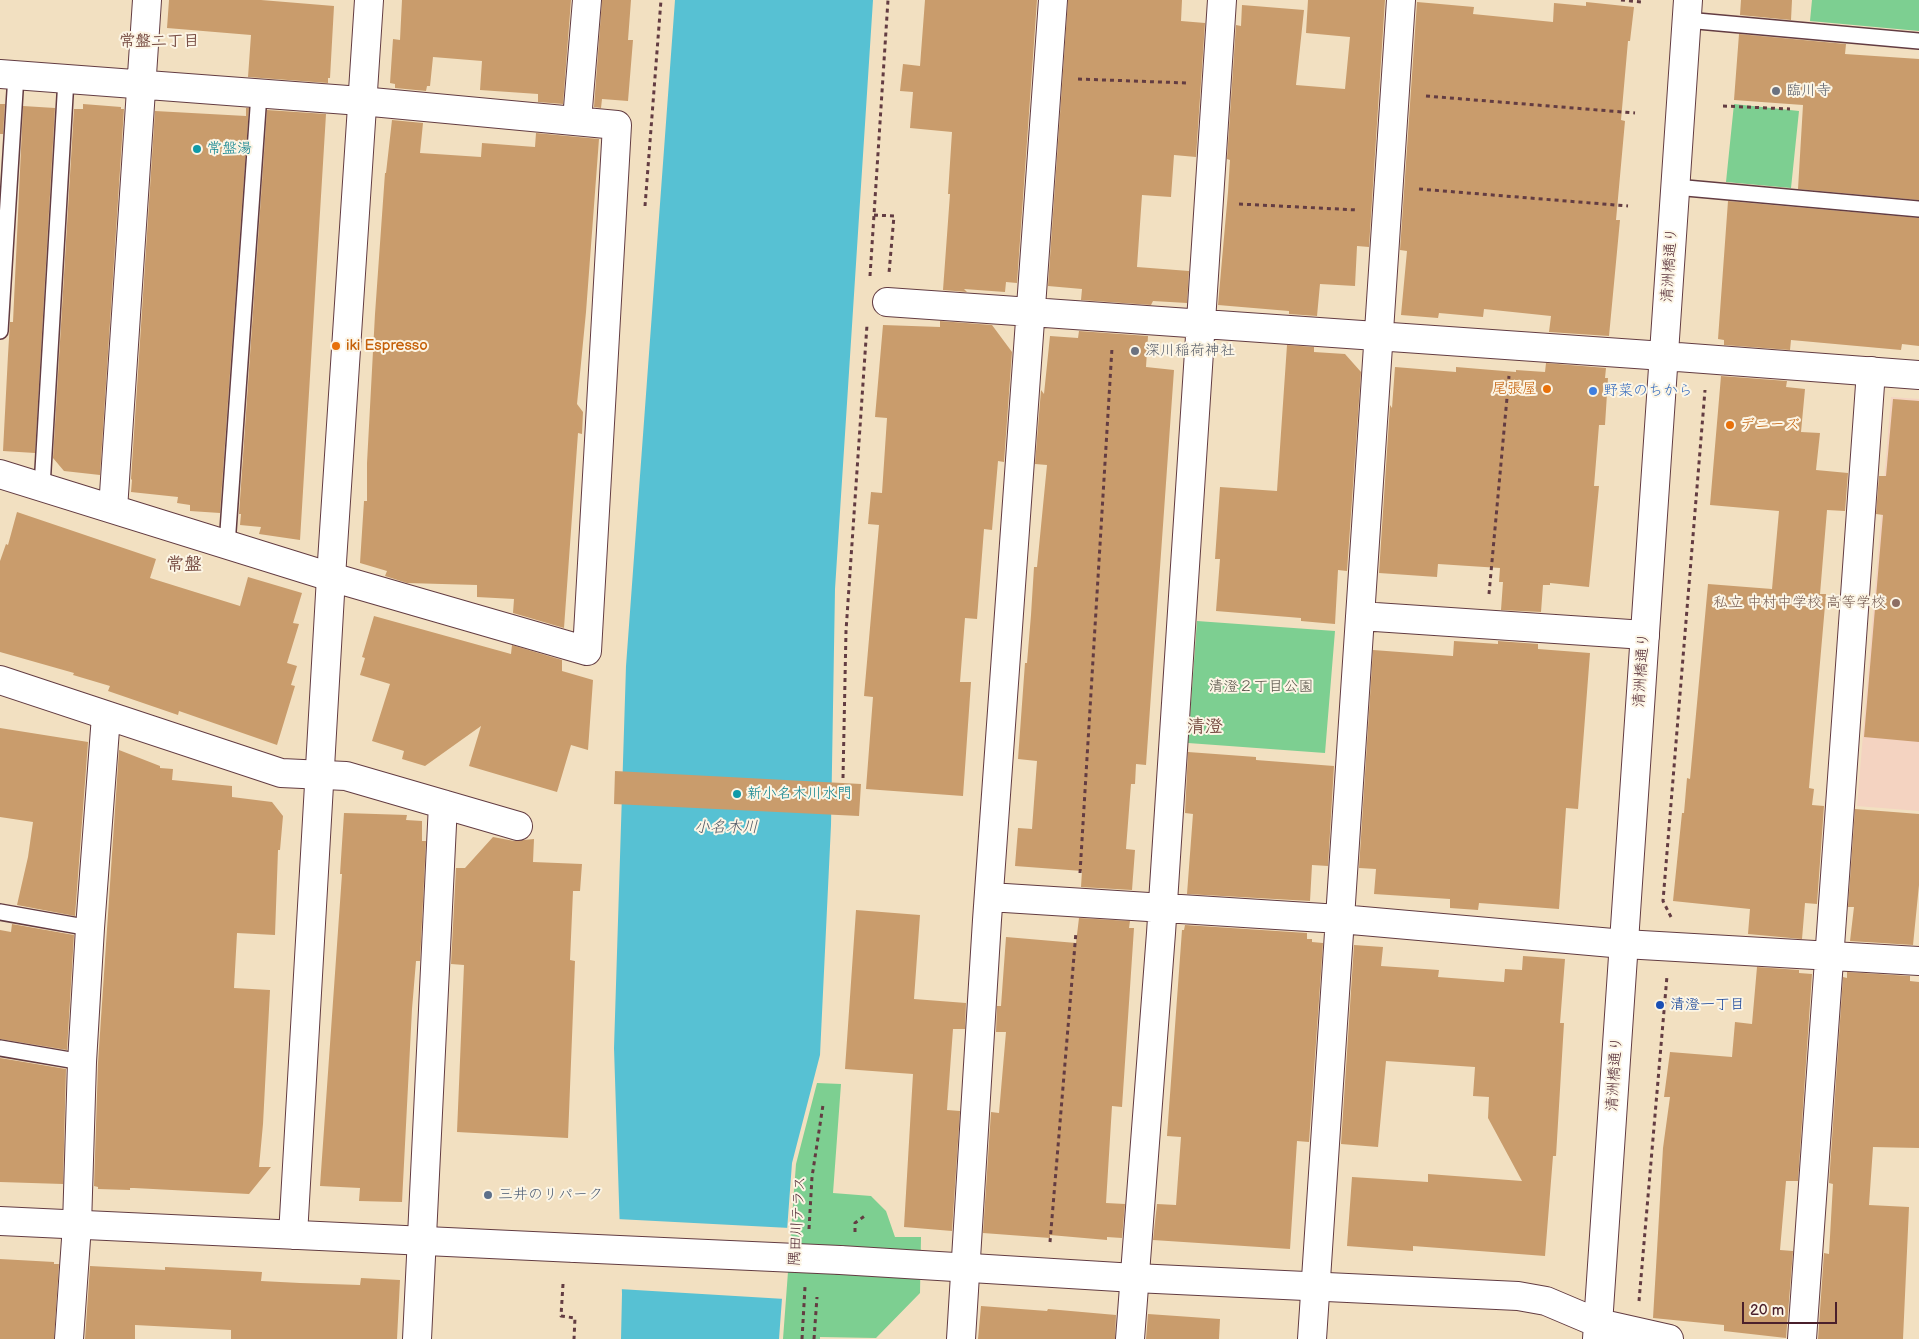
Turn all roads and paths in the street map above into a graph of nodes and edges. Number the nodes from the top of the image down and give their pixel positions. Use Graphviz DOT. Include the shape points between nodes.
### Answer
graph roads {
  1 [pos="147,0"];
  2 [pos="369,0"];
  3 [pos="587,0"];
  4 [pos="888,0"];
  5 [pos="1053,0"];
  6 [pos="1222,0"];
  7 [pos="1401,0"];
  8 [pos="1621,0"];
  9 [pos="1642,2"];
  10 [pos="1687,10"];
  11 [pos="1919,41"];
  12 [pos="8,74"];
  13 [pos="1048,78"];
  14 [pos="66,79"];
  15 [pos="1216,84"];
  16 [pos="142,85"];
  17 [pos="1395,93"];
  18 [pos="259,94"];
  19 [pos="361,101"];
  20 [pos="1724,106"];
  21 [pos="1790,109"];
  22 [pos="1635,113"];
  23 [pos="578,120"];
  24 [pos="1675,187"];
  25 [pos="1388,199"];
  26 [pos="1208,203"];
  27 [pos="1628,206"];
  28 [pos="1919,209"];
  29 [pos="874,215"];
  30 [pos="870,281"];
  31 [pos="887,302"];
  32 [pos="1032,311"];
  33 [pos="1114,318"];
  34 [pos="868,319"];
  35 [pos="1200,324"];
  36 [pos="0,331"];
  37 [pos="1379,335"];
  38 [pos="1512,345"];
  39 [pos="1664,356"];
  40 [pos="1871,371"];
  41 [pos="1919,375"];
  42 [pos="1706,386"];
  43 [pos="0,474"];
  44 [pos="42,487"];
  45 [pos="113,509"];
  46 [pos="227,545"];
  47 [pos="331,577"];
  48 [pos="1360,616"];
  49 [pos="1486,624"];
  50 [pos="1645,635"];
  51 [pos="0,680"];
  52 [pos="106,716"];
  53 [pos="320,774"];
  54 [pos="844,778"];
  55 [pos="443,804"];
  56 [pos="518,826"];
  57 [pos="989,897"];
  58 [pos="1078,902"];
  59 [pos="1162,907"];
  60 [pos="0,912"];
  61 [pos="1671,916"];
  62 [pos="1340,919"];
  63 [pos="90,928"];
  64 [pos="1624,944"];
  65 [pos="1828,955"];
  66 [pos="1919,961"];
  67 [pos="1667,972"];
  68 [pos="0,1048"];
  69 [pos="82,1062"];
  70 [pos="823,1105"];
  71 [pos="866,1215"];
  72 [pos="0,1221"];
  73 [pos="77,1225"];
  74 [pos="808,1234"];
  75 [pos="293,1235"];
  76 [pos="855,1235"];
  77 [pos="422,1242"];
  78 [pos="966,1268"];
  79 [pos="1048,1273"];
  80 [pos="1135,1278"];
  81 [pos="806,1282"];
  82 [pos="563,1284"];
  83 [pos="1316,1286"];
  84 [pos="816,1297"];
  85 [pos="1598,1331"];
  86 [pos="1637,1332"];
  87 [pos="69,1339"];
  88 [pos="417,1339"];
  89 [pos="574,1339"];
  90 [pos="802,1339"];
  91 [pos="814,1339"];
  92 [pos="960,1339"];
  93 [pos="1130,1339"];
  94 [pos="1312,1339"];
  95 [pos="1669,1339"];
  96 [pos="1802,1339"];
  1 -- 16 [label="street"];
  2 -- 19 [label="street"];
  3 -- 23 [label="street"];
  4 -- 29 [label="path"];
  5 -- 13 [label="street"];
  6 -- 15 [label="street"];
  7 -- 17 [label="street"];
  8 -- 9 [label="path"];
  10 -- 11 [label="lane"];
  10 -- 24 [label="street, 清洲橋通り"];
  12 -- 14 [label="street"];
  12 -- 36 [label="lane"];
  13 -- 15 [label="path"];
  13 -- 32 [label="street"];
  14 -- 16 [label="street"];
  14 -- 44 [label="lane"];
  15 -- 26 [label="street"];
  16 -- 18 [label="street"];
  16 -- 45 [label="street"];
  17 -- 22 [label="path"];
  17 -- 25 [label="street"];
  18 -- 19 [label="street"];
  18 -- 46 [label="lane"];
  19 -- 23 [label="street"];
  19 -- 47 [label="street"];
  20 -- 21 [label="path"];
  23 -- 47 [label="street" via="618,125 587,651"];
  24 -- 28 [label="lane"];
  24 -- 39 [label="street, 清洲橋通り"];
  25 -- 26 [label="path"];
  25 -- 27 [label="path"];
  25 -- 37 [label="street"];
  26 -- 35 [label="street"];
  29 -- 30 [label="path"];
  29 -- 31 [label="path" via="894,216"];
  31 -- 32 [label="street"];
  32 -- 33 [label="street"];
  32 -- 57 [label="street"];
  33 -- 35 [label="street"];
  33 -- 58 [label="path"];
  34 -- 54 [label="path" via="846,632"];
  35 -- 37 [label="street"];
  35 -- 59 [label="street"];
  37 -- 38 [label="street"];
  37 -- 48 [label="street"];
  38 -- 39 [label="street"];
  38 -- 49 [label="path"];
  39 -- 40 [label="street"];
  39 -- 50 [label="street, 清洲橋通り"];
  40 -- 41 [label="street"];
  40 -- 65 [label="street"];
  42 -- 61 [label="path" via="1663,901"];
  43 -- 44 [label="street"];
  44 -- 45 [label="street"];
  45 -- 46 [label="street"];
  46 -- 47 [label="street"];
  47 -- 53 [label="street"];
  48 -- 49 [label="street"];
  48 -- 62 [label="street"];
  49 -- 50 [label="street"];
  50 -- 64 [label="street, 清洲橋通り"];
  51 -- 52 [label="street"];
  52 -- 53 [label="street" via="281,772"];
  52 -- 63 [label="street"];
  53 -- 55 [label="street" via="346,776"];
  53 -- 75 [label="street"];
  55 -- 56 [label="street"];
  55 -- 77 [label="street"];
  57 -- 58 [label="street"];
  57 -- 78 [label="street"];
  58 -- 59 [label="street"];
  58 -- 79 [label="path"];
  59 -- 62 [label="street"];
  59 -- 80 [label="street"];
  60 -- 63 [label="lane"];
  62 -- 64 [label="street"];
  62 -- 83 [label="street"];
  63 -- 69 [label="street"];
  64 -- 65 [label="street"];
  64 -- 85 [label="street, 清洲橋通り"];
  65 -- 66 [label="street"];
  65 -- 96 [label="street"];
  67 -- 86 [label="path"];
  68 -- 69 [label="lane"];
  69 -- 73 [label="street"];
  70 -- 74 [label="path, 隅田川テラス" via="812,1177"];
  71 -- 76 [label="path" via="855,1223"];
  72 -- 73 [label="street"];
  73 -- 75 [label="street"];
  73 -- 87 [label="street"];
  75 -- 77 [label="street"];
  77 -- 78 [label="street, bridge"];
  77 -- 88 [label="street"];
  78 -- 79 [label="street"];
  78 -- 92 [label="street"];
  79 -- 80 [label="street"];
  80 -- 83 [label="street"];
  80 -- 93 [label="street"];
  81 -- 90 [label="path, 隅田川テラス"];
  82 -- 89 [label="path" via="561,1316 575,1318"];
  83 -- 85 [label="street" via="1518,1296 1546,1301"];
  83 -- 94 [label="street"];
  84 -- 91 [label="path"];
  85 -- 86 [label="street"];
  86 -- 95 [label="street"];
}
